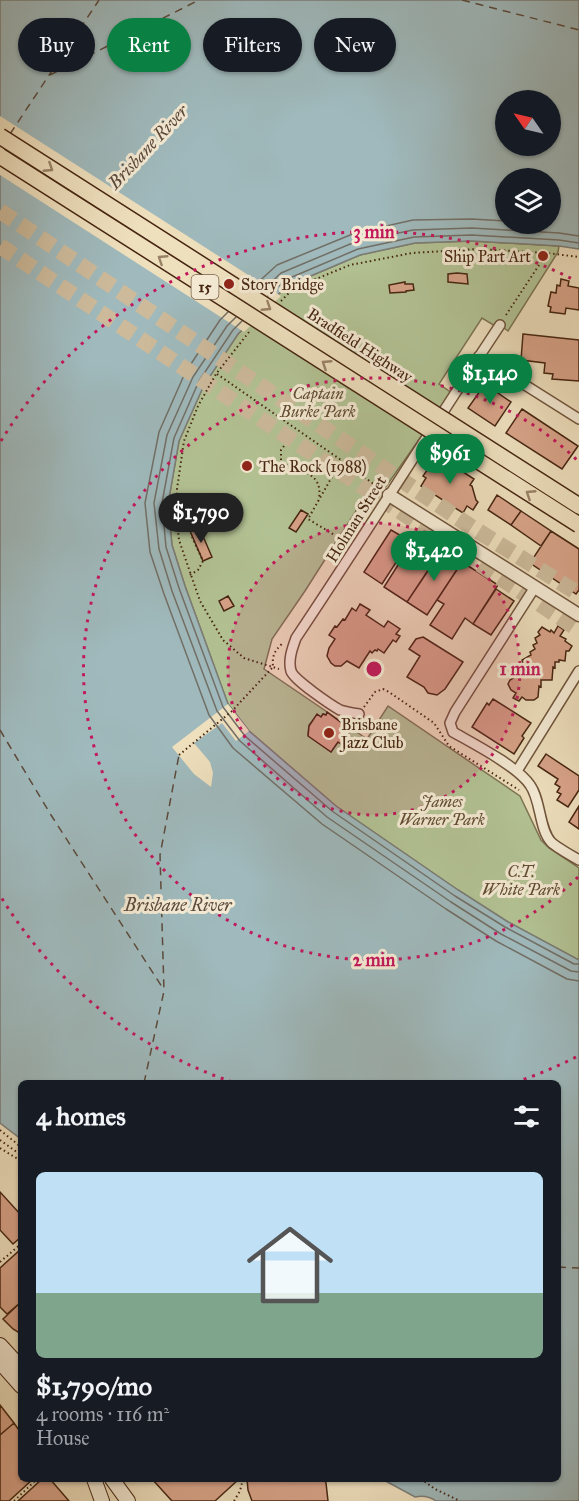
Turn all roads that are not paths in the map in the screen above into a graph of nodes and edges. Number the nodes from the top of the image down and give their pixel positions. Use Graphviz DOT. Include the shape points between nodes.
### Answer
graph roads {
  1 [pos="0,136"];
  2 [pos="0,156"];
  3 [pos="500,325"];
  4 [pos="479,356"];
  5 [pos="579,419"];
  6 [pos="389,495"];
  7 [pos="579,506"];
  8 [pos="579,525"];
  9 [pos="535,587"];
  10 [pos="579,615"];
  11 [pos="579,671"];
  12 [pos="359,714"];
  13 [pos="517,771"];
  14 [pos="579,860"];
  15 [pos="0,1345"];
  16 [pos="0,1362"];
  17 [pos="18,1365"];
  18 [pos="18,1383"];
  19 [pos="95,1482"];
  20 [pos="114,1482"];
  21 [pos="102,1501"];
  22 [pos="128,1501"];
  1 -- 7 [label="highway, Bradfield Highway / 15, one-way, bridge"];
  8 -- 2 [label="highway, Bradfield Highway / 15, one-way, bridge"];
  3 -- 4 [label="street, Holman Street"];
  4 -- 5 [label="street"];
  4 -- 6 [label="street, Holman Street"];
  6 -- 9 [label="street"];
  6 -- 12 [label="street, Holman Street" via="291,651 290,669 295,678 338,709"];
  9 -- 10 [label="street"];
  9 -- 13 [label="street" via="450,723 453,732"];
  11 -- 13 [label="street"];
  13 -- 14 [label="street" via="534,792 551,842"];
  15 -- 17 [label="main road"];
  16 -- 18 [label="main road"];
  19 -- 21 [label="main road"];
  20 -- 22 [label="main road"];
}
